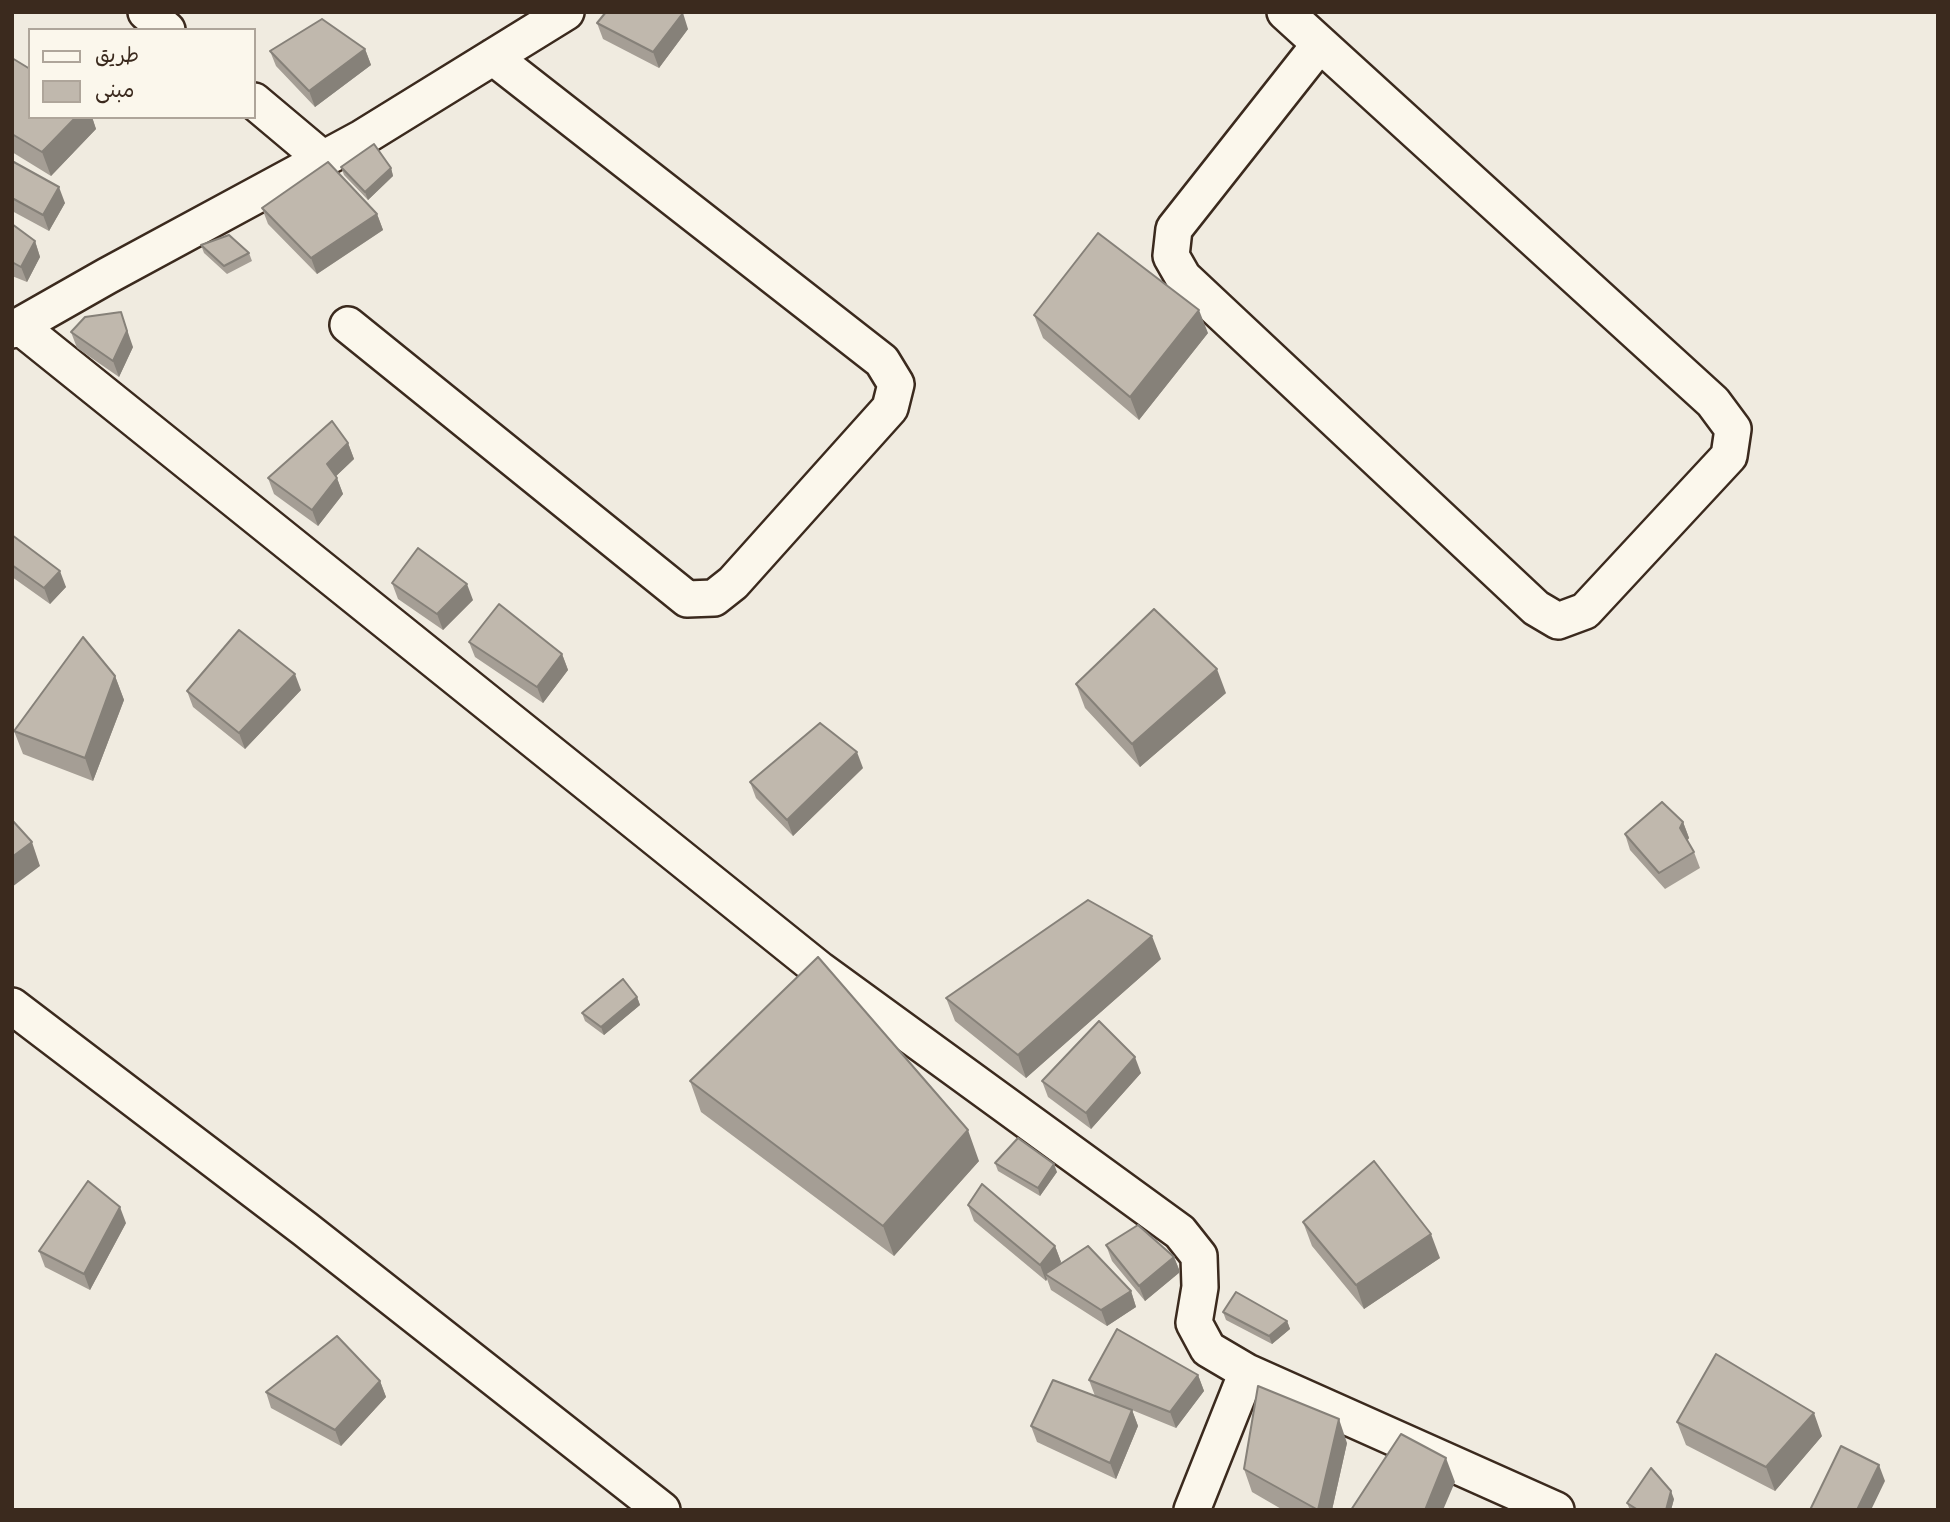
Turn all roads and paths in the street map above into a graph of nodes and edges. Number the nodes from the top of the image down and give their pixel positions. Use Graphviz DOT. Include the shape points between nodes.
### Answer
graph roads {
  1 [pos="146,12"];
  2 [pos="566,12"];
  3 [pos="1285,12"];
  4 [pos="165,28"];
  5 [pos="1320,44"];
  6 [pos="494,57"];
  7 [pos="256,103"];
  8 [pos="323,159"];
  9 [pos="348,326"];
  10 [pos="16,328"];
  11 [pos="12,1006"];
  12 [pos="1247,1373"];
  13 [pos="662,1510"];
  14 [pos="1192,1510"];
  15 [pos="1556,1510"];
  1 -- 4 [label="street"];
  2 -- 6 [label="street"];
  3 -- 5 [label="street"];
  5 -- 5 [label="street" via="1174,229 1171,256 1183,277 1536,608 1559,621 1585,611 1729,456 1733,429 1713,402"];
  6 -- 8 [label="street"];
  6 -- 9 [label="street" via="882,361 896,384 890,408 733,583 714,598 687,600"];
  7 -- 8 [label="street"];
  8 -- 10 [label="street"];
  10 -- 12 [label="street" via="820,970 1180,1232 1199,1256 1194,1323 1208,1349"];
  11 -- 13 [label="street"];
  12 -- 14 [label="street"];
  12 -- 15 [label="street"];
}
